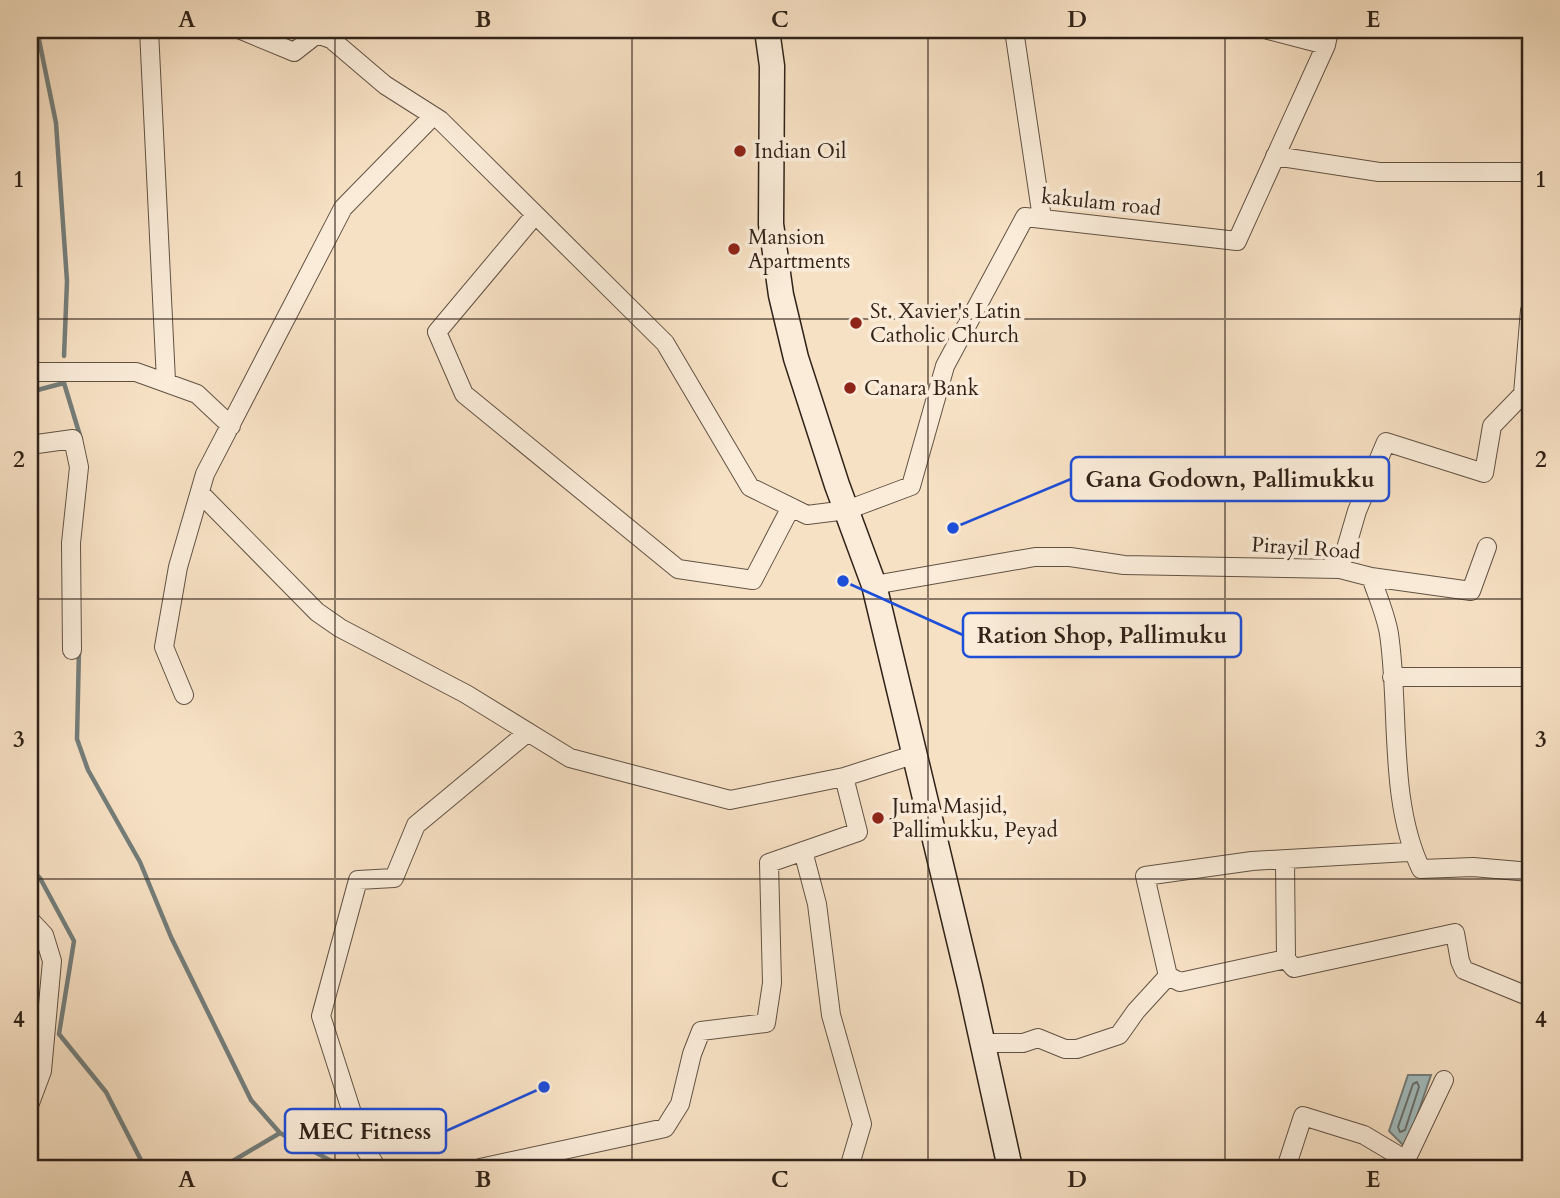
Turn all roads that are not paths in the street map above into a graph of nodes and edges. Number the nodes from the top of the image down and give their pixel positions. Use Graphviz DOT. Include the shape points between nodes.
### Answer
graph roads {
  1 [pos="149,30"];
  2 [pos="242,30"];
  3 [pos="766,30"];
  4 [pos="1014,30"];
  5 [pos="1268,30"];
  6 [pos="1327,37"];
  7 [pos="433,116"];
  8 [pos="1275,156"];
  9 [pos="1530,172"];
  10 [pos="535,215"];
  11 [pos="1042,218"];
  12 [pos="1530,310"];
  13 [pos="30,372"];
  14 [pos="166,380"];
  15 [pos="1527,394"];
  16 [pos="231,426"];
  17 [pos="30,445"];
  18 [pos="200,493"];
  19 [pos="858,506"];
  20 [pos="791,507"];
  21 [pos="1487,547"];
  22 [pos="1340,569"];
  23 [pos="1371,577"];
  24 [pos="874,585"];
  25 [pos="72,650"];
  26 [pos="1392,677"];
  27 [pos="1530,677"];
  28 [pos="184,695"];
  29 [pos="528,732"];
  30 [pos="916,754"];
  31 [pos="844,777"];
  32 [pos="1410,846"];
  33 [pos="803,851"];
  34 [pos="1285,860"];
  35 [pos="1530,872"];
  36 [pos="31,922"];
  37 [pos="1286,959"];
  38 [pos="1168,976"];
  39 [pos="1530,998"];
  40 [pos="982,1043"];
  41 [pos="1444,1080"];
  42 [pos="30,1102"];
  43 [pos="377,1168"];
  44 [pos="480,1168"];
  45 [pos="849,1168"];
  46 [pos="1010,1168"];
  47 [pos="1286,1168"];
  1 -- 14 [label="street"];
  2 -- 7 [label="street" via="294,52 317,34 331,38 385,85"];
  3 -- 19 [label="main road" via="772,66 771,224 781,295 796,358"];
  4 -- 11 [label="street"];
  5 -- 6 [label="street"];
  6 -- 8 [label="street, kakulam road"];
  7 -- 10 [label="street"];
  7 -- 16 [label="street" via="343,208"];
  8 -- 9 [label="street" via="1380,172"];
  8 -- 11 [label="street, kakulam road" via="1237,241"];
  10 -- 20 [label="street" via="665,343 750,487"];
  10 -- 20 [label="street" via="437,332 464,394 677,569 753,580"];
  11 -- 19 [label="street, kakulam road" via="1026,217 945,366 911,486"];
  12 -- 15 [label="street"];
  13 -- 14 [label="street" via="136,372"];
  14 -- 16 [label="street" via="197,394"];
  15 -- 22 [label="street" via="1492,426 1484,473 1386,442 1356,511"];
  16 -- 18 [label="street"];
  17 -- 25 [label="street" via="74,439 79,467 71,543"];
  18 -- 28 [label="street" via="178,567 164,646"];
  18 -- 29 [label="street" via="317,612"];
  19 -- 20 [label="street" via="807,516"];
  19 -- 24 [label="main road"];
  21 -- 23 [label="street" via="1471,592"];
  22 -- 23 [label="street, Pirayil Road"];
  22 -- 24 [label="street, Pirayil Road" via="1124,565 1035,557"];
  23 -- 26 [label="street, Pirayil Road" via="1388,632"];
  24 -- 30 [label="main road"];
  26 -- 27 [label="street"];
  26 -- 32 [label="street, Pirayil Road"];
  29 -- 31 [label="street" via="570,758 730,800"];
  29 -- 43 [label="street" via="416,825 394,878 358,880 321,1016 362,1144"];
  30 -- 31 [label="street"];
  30 -- 40 [label="main road"];
  31 -- 33 [label="street" via="858,832"];
  32 -- 34 [label="street" via="1408,852"];
  32 -- 35 [label="street" via="1421,869"];
  33 -- 44 [label="street" via="769,863 772,983 766,1023 701,1031 680,1104 665,1128"];
  33 -- 45 [label="street" via="817,904 831,1015 862,1124"];
  34 -- 37 [label="street"];
  34 -- 38 [label="street" via="1145,876"];
  36 -- 42 [label="street" via="44,935 52,961 42,1071"];
  37 -- 38 [label="street" via="1180,982"];
  37 -- 39 [label="street" via="1294,968 1455,933 1464,970"];
  38 -- 40 [label="street" via="1119,1035 1077,1049 1038,1038 1023,1043"];
  40 -- 46 [label="main road"];
  41 -- 47 [label="street" via="1406,1160 1364,1136 1303,1116"];
}
